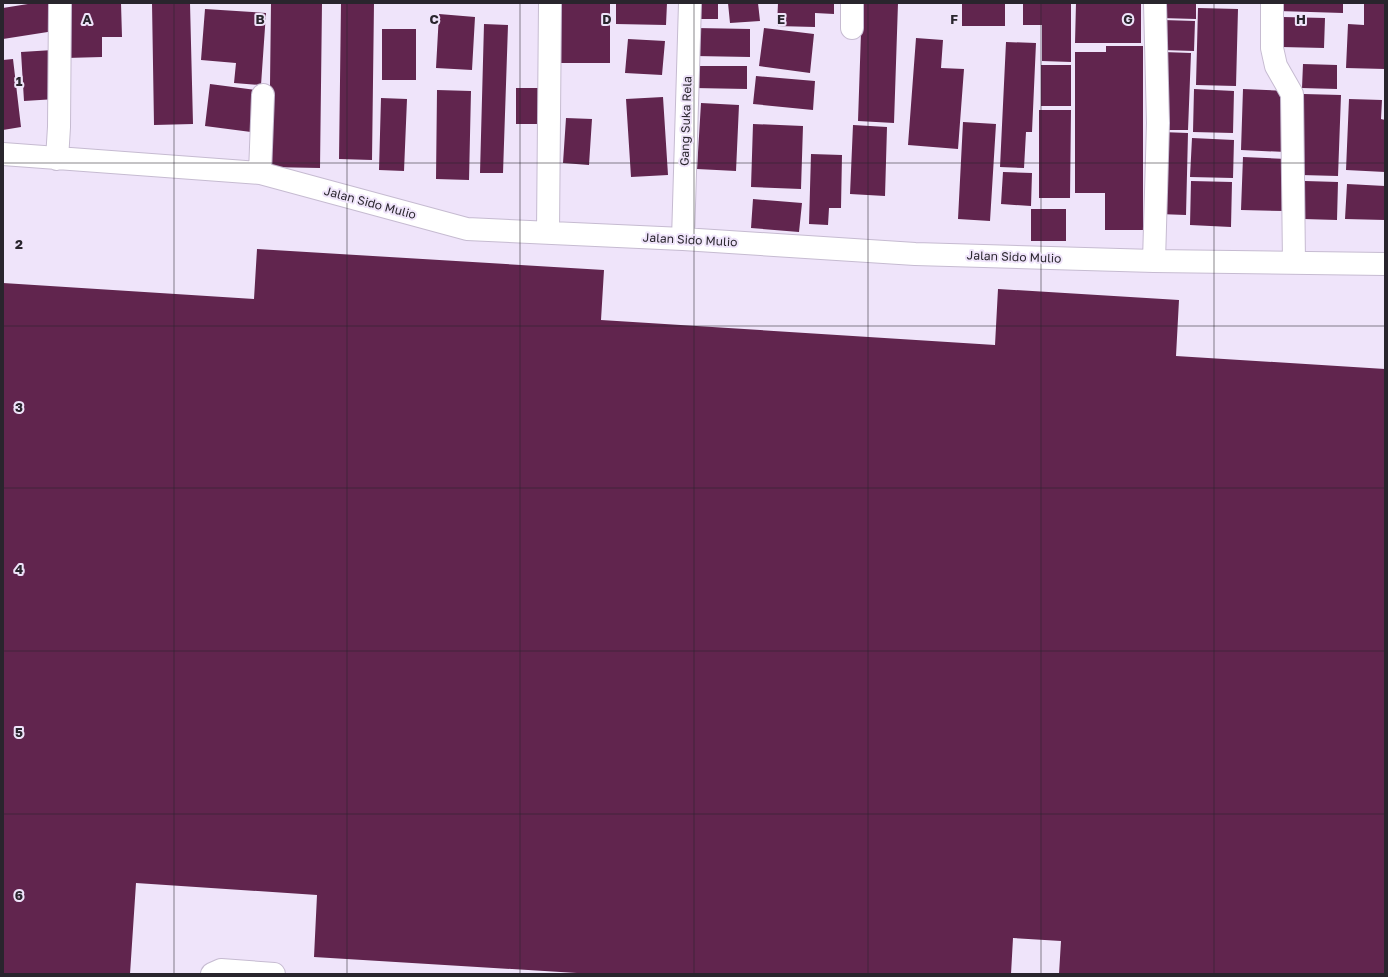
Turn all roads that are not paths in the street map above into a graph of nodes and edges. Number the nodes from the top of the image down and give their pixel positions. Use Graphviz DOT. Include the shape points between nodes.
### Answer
graph roads {
  1 [pos="60,3"];
  2 [pos="550,3"];
  3 [pos="690,3"];
  4 [pos="852,3"];
  5 [pos="1155,3"];
  6 [pos="1272,3"];
  7 [pos="852,28"];
  8 [pos="262,95"];
  9 [pos="3,154"];
  10 [pos="57,159"];
  11 [pos="260,174"];
  12 [pos="548,232"];
  13 [pos="683,239"];
  14 [pos="1154,261"];
  15 [pos="1294,263"];
  16 [pos="1385,264"];
  17 [pos="212,974"];
  18 [pos="274,974"];
  1 -- 10 [label="street"];
  2 -- 12 [label="street"];
  3 -- 13 [label="street, Gang Suka Rela"];
  4 -- 7 [label="street"];
  5 -- 14 [label="street" via="1158,122"];
  6 -- 15 [label="street" via="1272,48 1276,66 1292,94"];
  8 -- 11 [label="street"];
  9 -- 10 [label="street, Jalan Sido Mulio"];
  10 -- 11 [label="street, Jalan Sido Mulio"];
  11 -- 12 [label="street, Jalan Sido Mulio" via="467,229"];
  12 -- 13 [label="street, Jalan Sido Mulio"];
  13 -- 14 [label="street, Jalan Sido Mulio" via="915,254"];
  14 -- 15 [label="street, Jalan Sido Mulio"];
  15 -- 16 [label="street, Jalan Sido Mulio"];
  17 -- 18 [label="street" via="221,970"];
}
